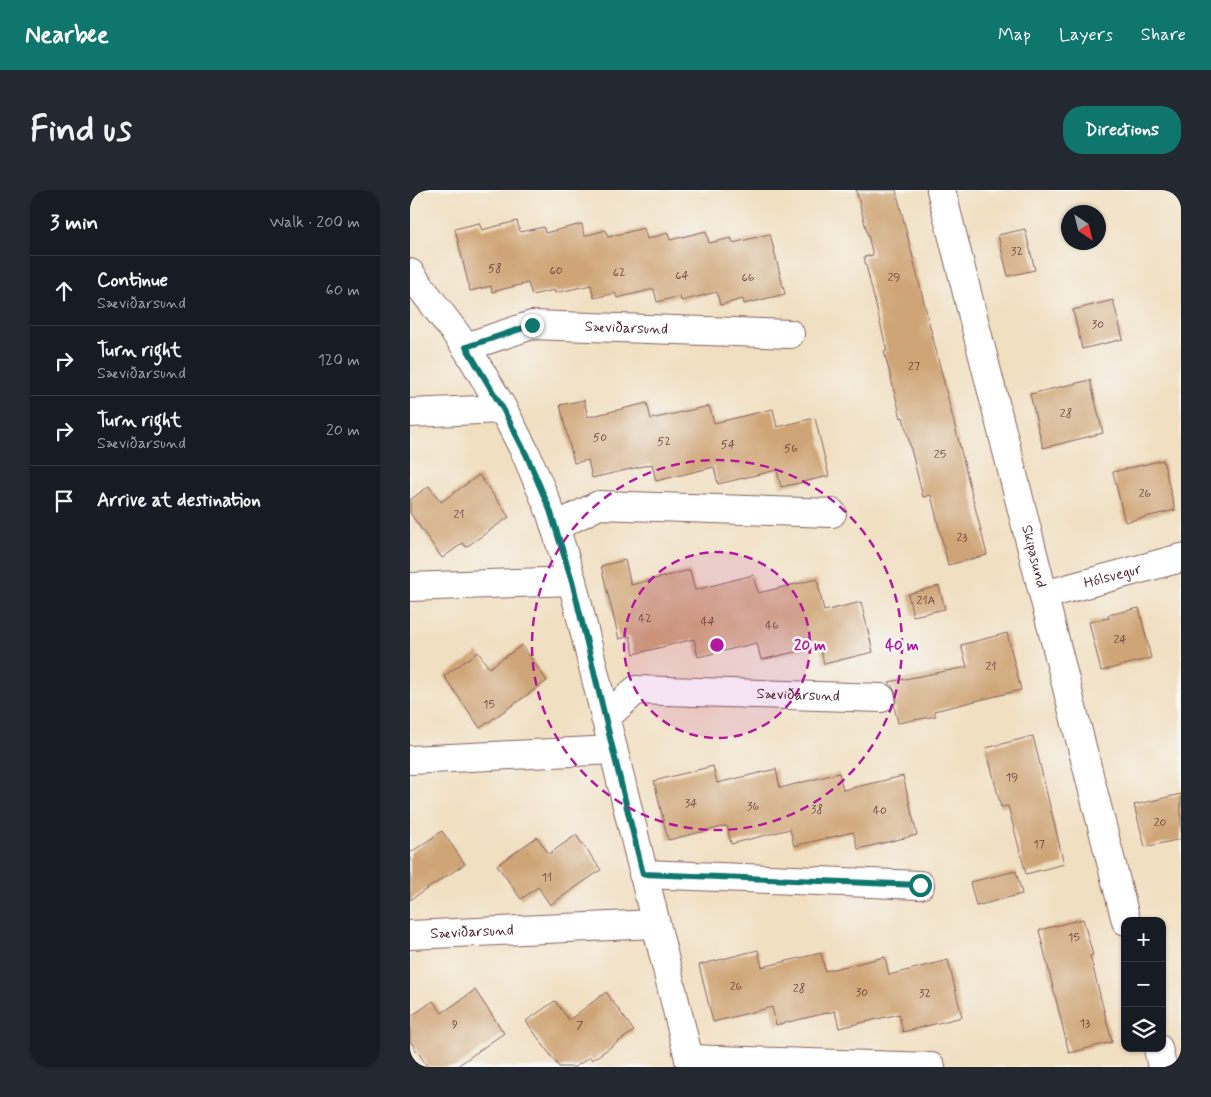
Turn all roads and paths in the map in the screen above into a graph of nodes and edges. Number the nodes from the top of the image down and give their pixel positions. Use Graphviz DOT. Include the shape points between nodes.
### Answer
graph roads {
  1 [pos="941,190"];
  2 [pos="410,273"];
  3 [pos="790,334"];
  4 [pos="466,347"];
  5 [pos="503,409"];
  6 [pos="410,413"];
  7 [pos="832,513"];
  8 [pos="555,527"];
  9 [pos="1181,558"];
  10 [pos="572,581"];
  11 [pos="410,587"];
  12 [pos="1044,595"];
  13 [pos="881,698"];
  14 [pos="605,718"];
  15 [pos="613,750"];
  16 [pos="410,760"];
  17 [pos="643,874"];
  18 [pos="920,885"];
  19 [pos="1125,917"];
  20 [pos="655,924"];
  21 [pos="410,934"];
  22 [pos="1159,1052"];
  23 [pos="690,1063"];
  24 [pos="931,1067"];
  25 [pos="1162,1067"];
  1 -- 12 [label="street, Skipasund"];
  2 -- 4 [label="street"];
  3 -- 4 [label="street, Sæviðarsund" via="532,325"];
  4 -- 5 [label="street"];
  5 -- 6 [label="street"];
  5 -- 8 [label="street" via="526,454"];
  7 -- 8 [label="street" via="599,505"];
  8 -- 10 [label="street"];
  9 -- 12 [label="street, Hólsvegur"];
  10 -- 11 [label="street"];
  10 -- 14 [label="street"];
  12 -- 19 [label="street, Skipasund"];
  13 -- 14 [label="street, Sæviðarsund" via="636,690"];
  14 -- 15 [label="street"];
  15 -- 16 [label="street"];
  15 -- 17 [label="street"];
  17 -- 18 [label="street"];
  17 -- 20 [label="street"];
  20 -- 21 [label="street, Sæviðarsund"];
  20 -- 23 [label="street"];
  22 -- 25 [label="street"];
  23 -- 24 [label="street"];
}
